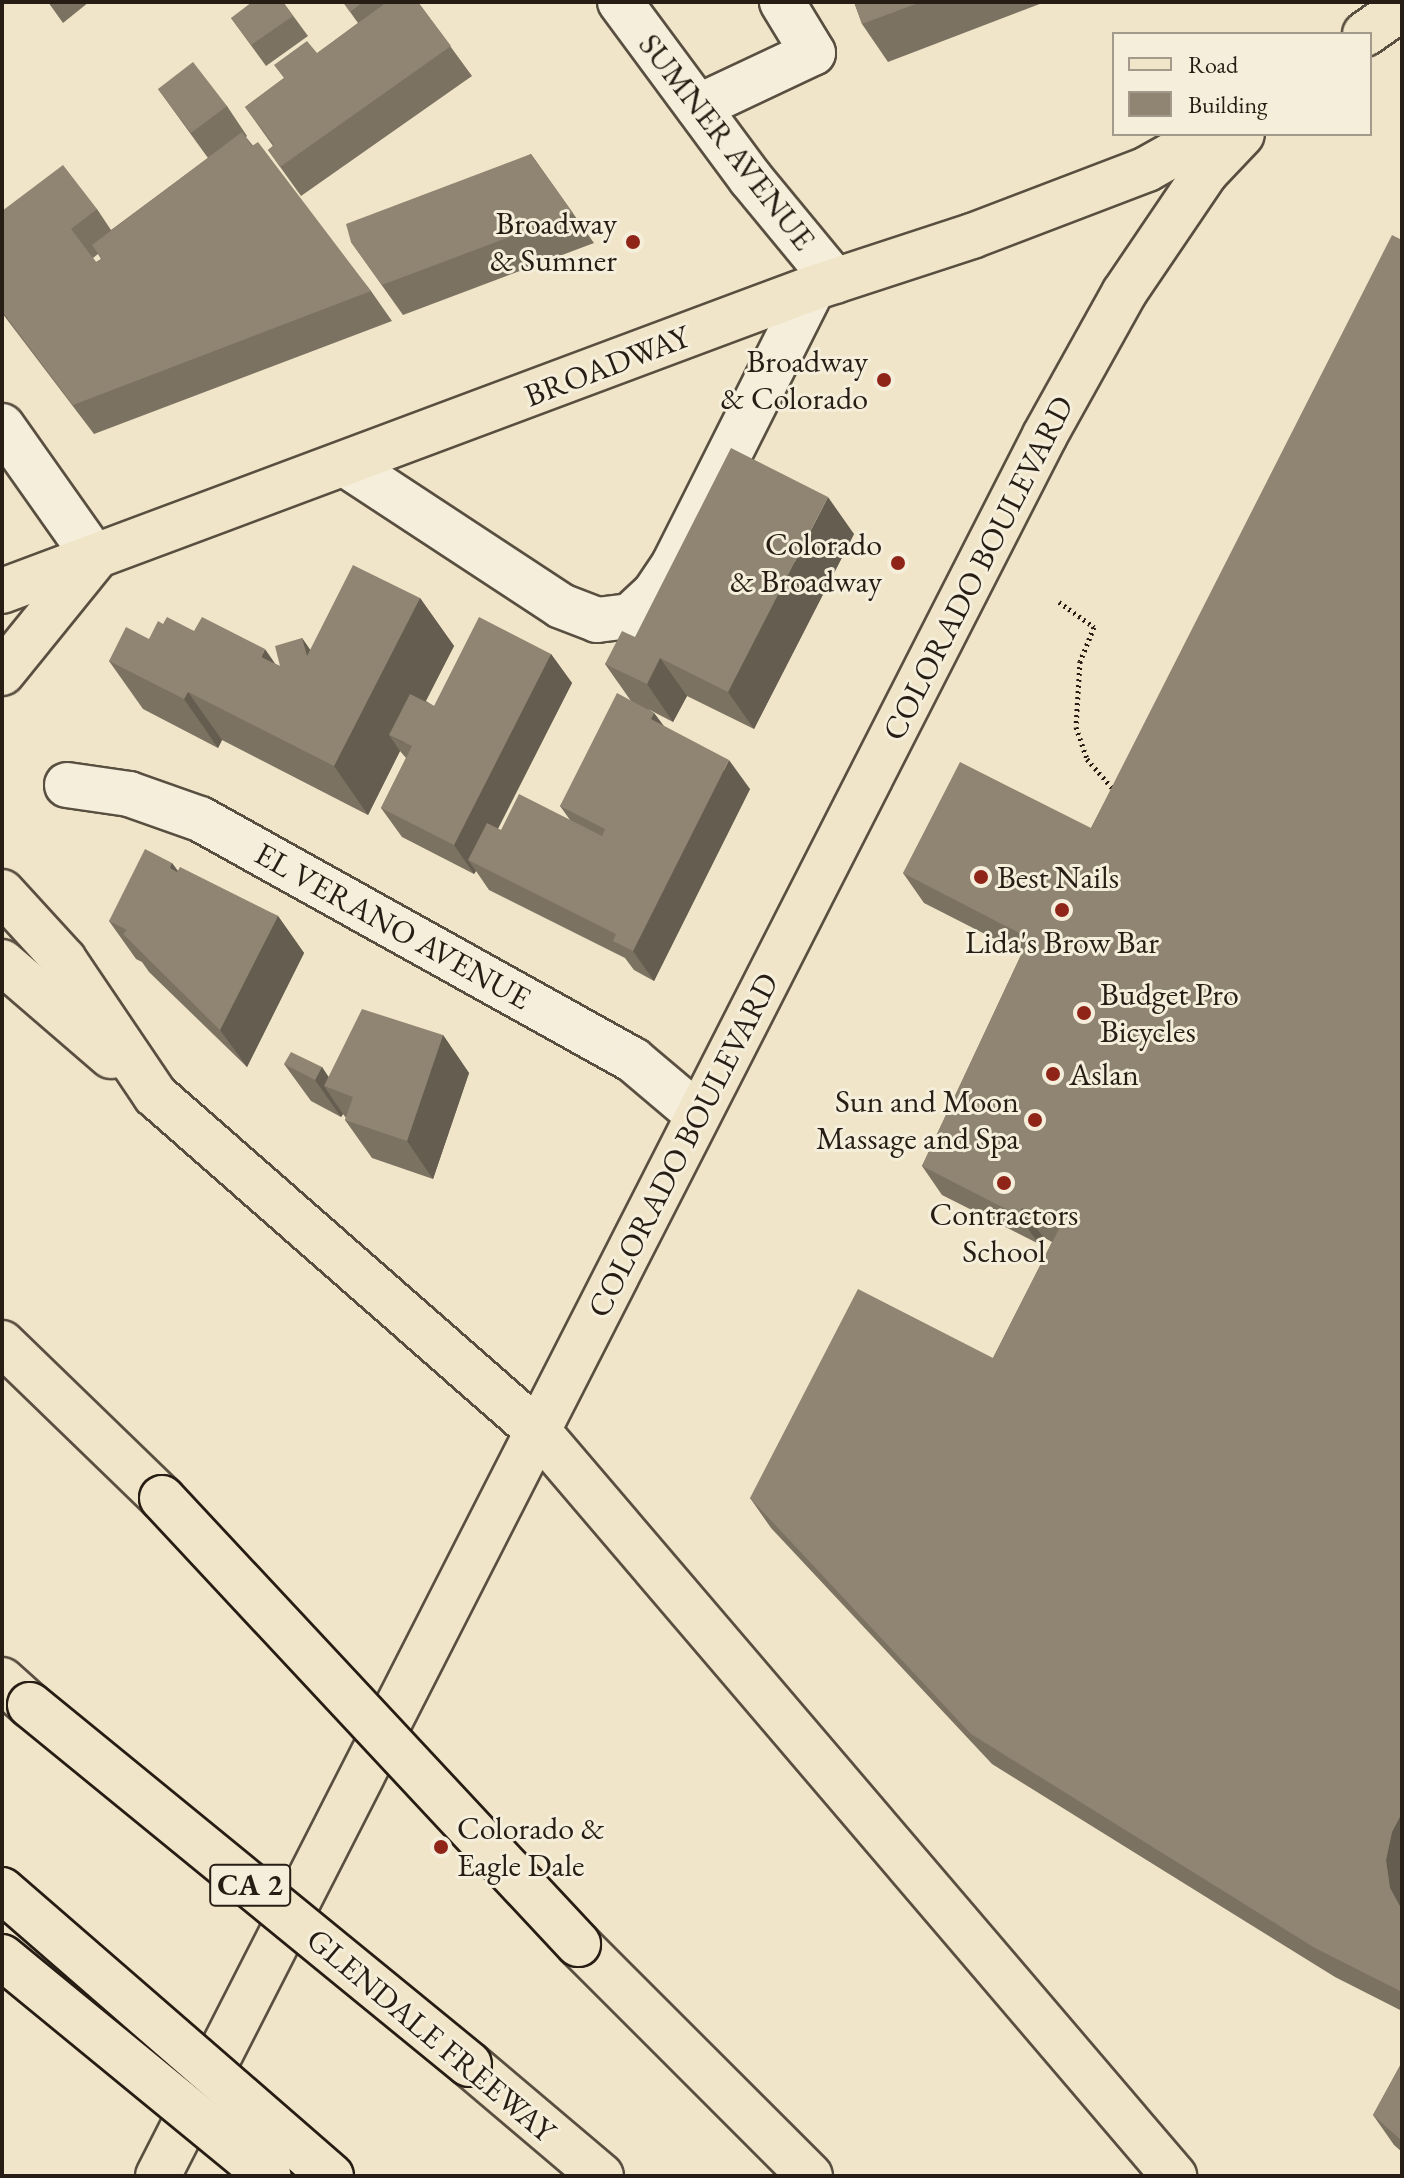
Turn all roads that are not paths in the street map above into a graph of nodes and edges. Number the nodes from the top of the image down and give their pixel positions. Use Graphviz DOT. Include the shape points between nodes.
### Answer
graph roads {
  1 [pos="620,2"];
  2 [pos="782,2"];
  3 [pos="1402,8"];
  4 [pos="1368,32"];
  5 [pos="698,107"];
  6 [pos="1205,136"];
  7 [pos="1240,136"];
  8 [pos="824,284"];
  9 [pos="2,426"];
  10 [pos="345,464"];
  11 [pos="95,558"];
  12 [pos="2,591"];
  13 [pos="2,673"];
  14 [pos="67,785"];
  15 [pos="2,892"];
  16 [pos="2,962"];
  17 [pos="155,1095"];
  18 [pos="697,1114"];
  19 [pos="2,1343"];
  20 [pos="538,1431"];
  21 [pos="16,1693"];
  22 [pos="2,1890"];
  23 [pos="2,1957"];
  24 [pos="158,2176"];
  25 [pos="269,2176"];
  26 [pos="331,2176"];
  27 [pos="601,2176"];
  28 [pos="810,2176"];
  29 [pos="1174,2176"];
  1 -- 5 [label="street, SUMNER AVENUE"];
  2 -- 5 [label="street" via="813,53"];
  3 -- 4 [label="main road"];
  5 -- 8 [label="street, SUMNER AVENUE"];
  6 -- 8 [label="main road, BROADWAY" via="1147,169"];
  7 -- 18 [label="main road, COLORADO BOULEVARD" via="1206,172 1117,307"];
  8 -- 10 [label="main road, BROADWAY"];
  8 -- 10 [label="street" via="674,564 654,594 630,616 597,620 561,606"];
  9 -- 11 [label="street"];
  10 -- 11 [label="main road, BROADWAY"];
  11 -- 12 [label="main road, BROADWAY"];
  11 -- 13 [label="main road"];
  14 -- 18 [label="street, EL VERANO AVENUE" via="129,794 200,819 633,1060"];
  15 -- 17 [label="main road" via="64,960"];
  16 -- 17 [label="main road"];
  17 -- 20 [label="main road"];
  18 -- 20 [label="main road, COLORADO BOULEVARD"];
  19 -- 28 [label="main road, bridge" via="162,1498 578,1944"];
  20 -- 24 [label="main road, COLORADO BOULEVARD"];
  20 -- 29 [label="main road"];
  21 -- 27 [label="main road, GLENDALE FREEWAY / CA 2, bridge"];
  22 -- 26 [label="main road, bridge"];
  23 -- 25 [label="main road, bridge"];
}
